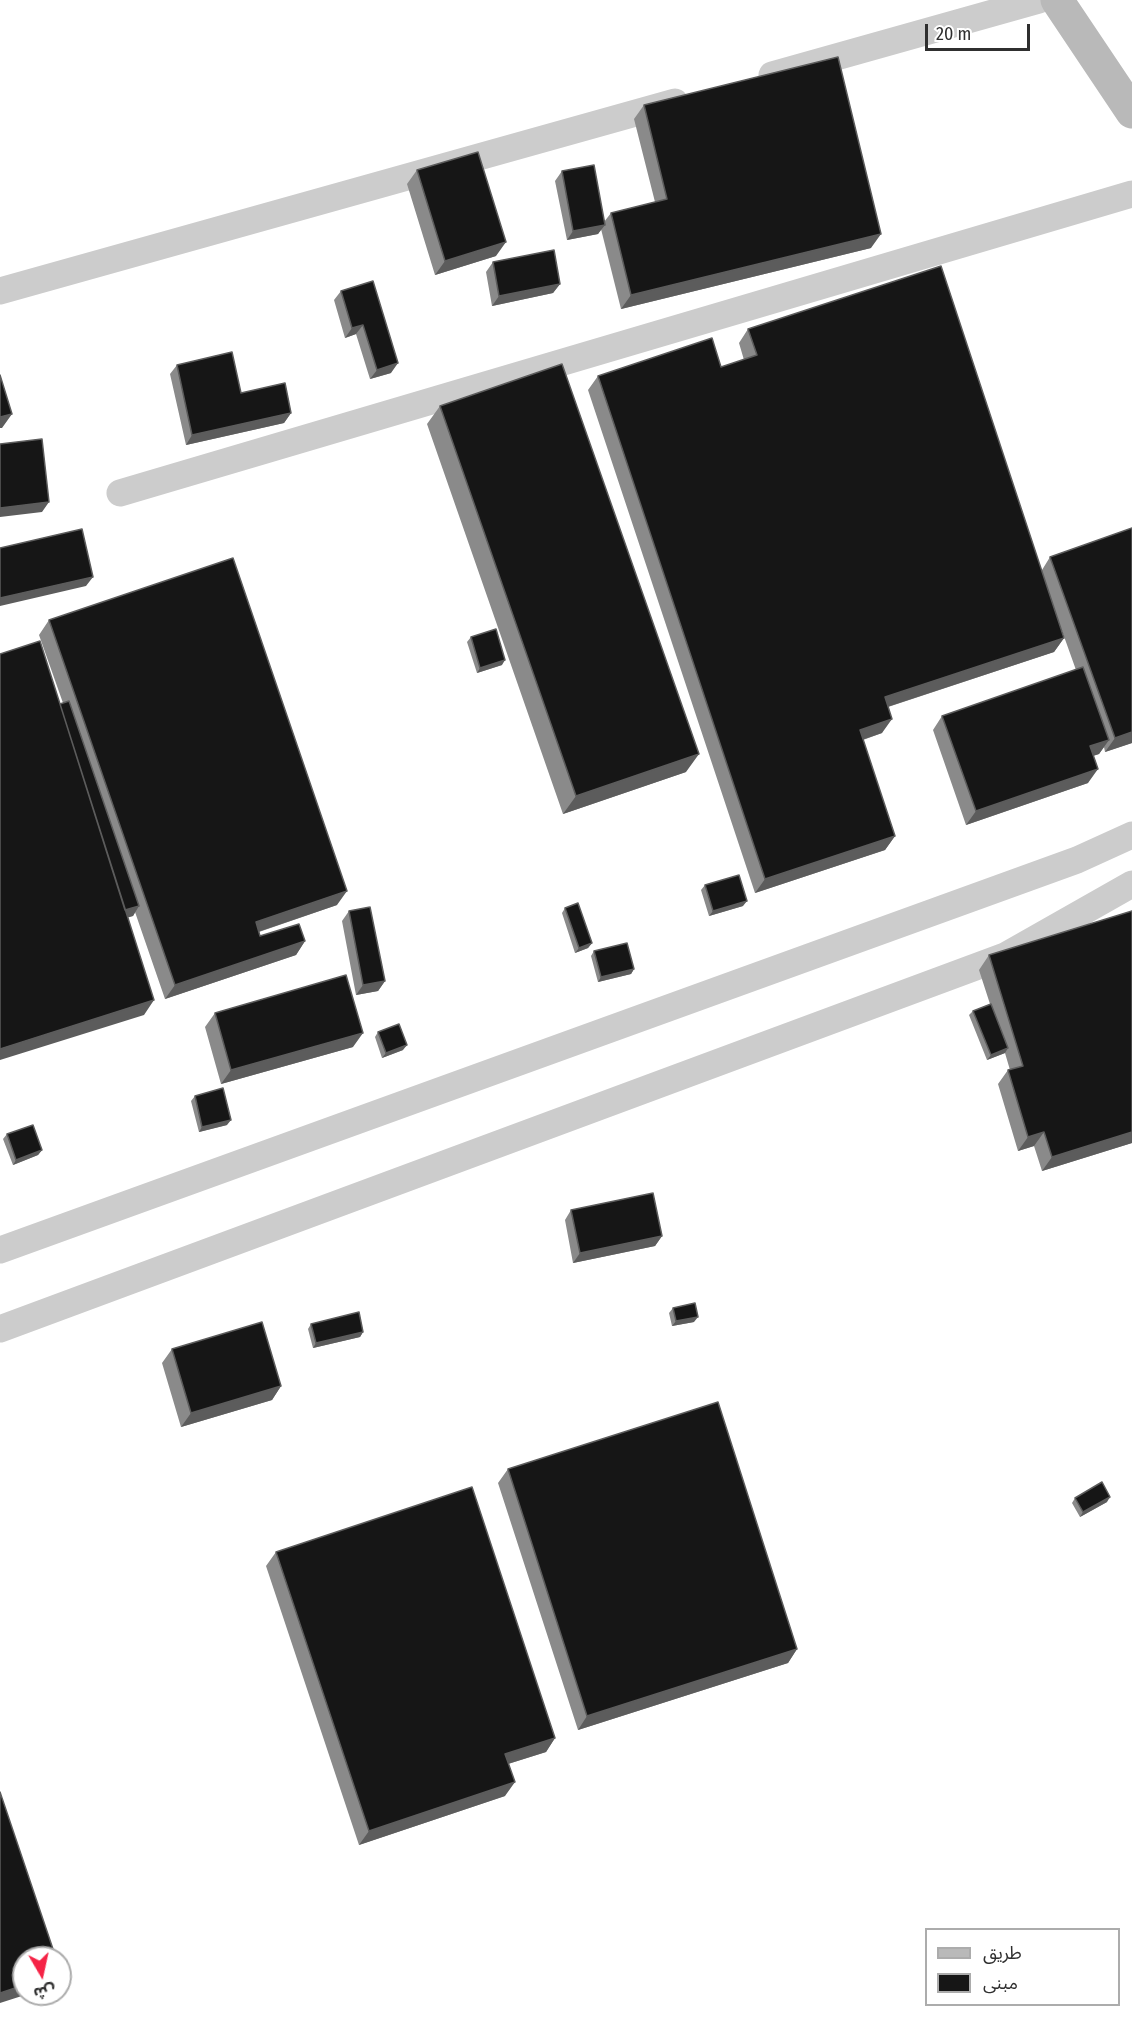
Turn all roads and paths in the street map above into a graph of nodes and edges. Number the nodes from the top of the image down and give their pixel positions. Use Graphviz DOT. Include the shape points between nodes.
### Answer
graph roads {
  1 [pos="1039,0"];
  2 [pos="1057,0"];
  3 [pos="752,80"];
  4 [pos="694,97"];
  5 [pos="1132,112"];
  6 [pos="1132,194"];
  7 [pos="0,291"];
  8 [pos="120,493"];
  9 [pos="1132,835"];
  10 [pos="1132,884"];
  11 [pos="0,1250"];
  12 [pos="0,1329"];
  1 -- 3 [label="street"];
  2 -- 5 [label="main road"];
  4 -- 7 [label="street"];
  6 -- 8 [label="street"];
  9 -- 11 [label="street" via="1077,860"];
  10 -- 12 [label="street" via="1005,957"];
}
